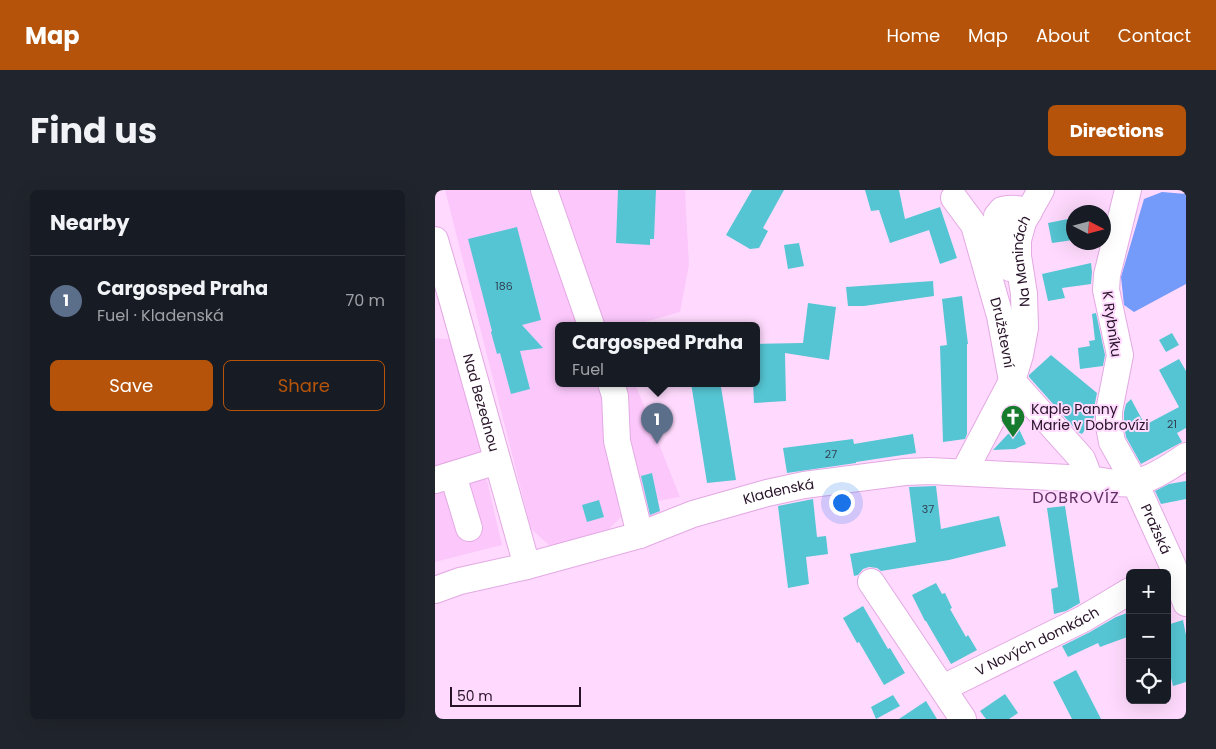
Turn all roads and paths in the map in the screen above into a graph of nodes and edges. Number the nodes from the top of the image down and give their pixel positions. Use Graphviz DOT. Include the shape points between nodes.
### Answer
graph roads {
  1 [pos="544,190"];
  2 [pos="1128,190"];
  3 [pos="954,198"];
  4 [pos="1035,201"];
  5 [pos="435,240"];
  6 [pos="439,268"];
  7 [pos="444,305"];
  8 [pos="590,322"];
  9 [pos="1012,381"];
  10 [pos="612,387"];
  11 [pos="1182,454"];
  12 [pos="497,461"];
  13 [pos="964,472"];
  14 [pos="444,478"];
  15 [pos="1088,479"];
  16 [pos="1135,483"];
  17 [pos="469,528"];
  18 [pos="640,535"];
  19 [pos="527,566"];
  20 [pos="1165,568"];
  21 [pos="871,582"];
  22 [pos="435,590"];
  23 [pos="1126,593"];
  24 [pos="1186,603"];
  25 [pos="943,688"];
  26 [pos="963,719"];
  1 -- 8 [label="street"];
  2 -- 16 [label="street, K Rybníku" via="1107,275 1110,315 1120,355 1109,426 1112,442"];
  3 -- 9 [label="street, Družstevní" via="974,225 1000,316"];
  4 -- 9 [label="street, Na Maninách" via="1023,222 1018,240 1025,328"];
  5 -- 6 [label="street, Nad Bezednou"];
  6 -- 7 [label="street, Nad Bezednou"];
  7 -- 12 [label="street, Nad Bezednou"];
  9 -- 13 [label="street, Na Maninách"];
  9 -- 15 [label="street, Družstevní" via="1082,459"];
  10 -- 18 [label="street" via="617,442"];
  11 -- 16 [label="street, Kladenská" via="1156,475"];
  12 -- 14 [label="street"];
  12 -- 19 [label="street, Nad Bezednou"];
  13 -- 15 [label="street, Kladenská"];
  13 -- 18 [label="street, Kladenská" via="905,472 804,485 693,514"];
  14 -- 17 [label="street"];
  15 -- 16 [label="street, Kladenská"];
  16 -- 20 [label="street, Pražská"];
  18 -- 19 [label="street, Kladenská"];
  19 -- 22 [label="street, Kladenská"];
  20 -- 24 [label="street, Pražská"];
  21 -- 25 [label="street"];
  23 -- 25 [label="street, V Nových domkách" via="1083,619"];
  25 -- 26 [label="street"];
}
